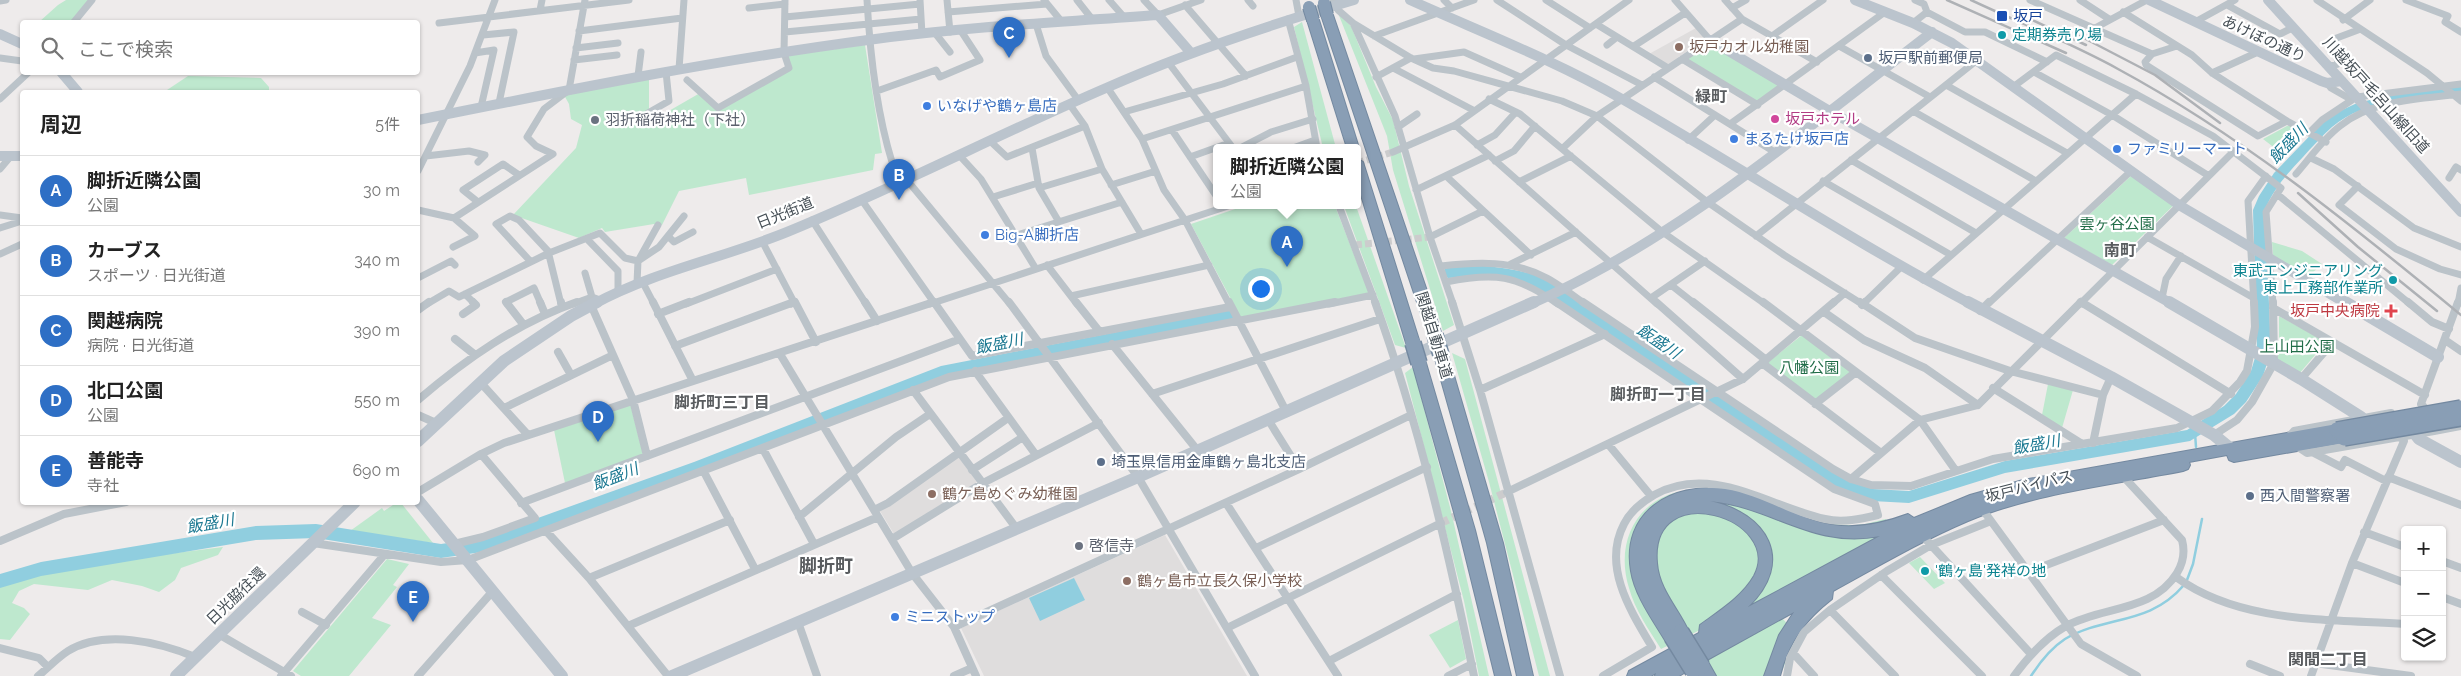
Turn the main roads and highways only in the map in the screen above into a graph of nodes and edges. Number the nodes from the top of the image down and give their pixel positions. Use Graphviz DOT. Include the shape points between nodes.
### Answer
graph roads {
  1 [pos="1308,0"];
  2 [pos="1323,0"];
  3 [pos="1332,7"];
  4 [pos="1313,20"];
  5 [pos="1352,144"];
  6 [pos="1361,175"];
  7 [pos="2461,408"];
  8 [pos="2461,418"];
  9 [pos="2340,434"];
  10 [pos="1983,510"];
  11 [pos="1922,535"];
  12 [pos="1870,563"];
  13 [pos="1676,634"];
  14 [pos="1700,672"];
  15 [pos="1639,674"];
  16 [pos="1502,676"];
  17 [pos="1525,676"];
  18 [pos="1662,676"];
  19 [pos="1772,676"];
  1 -- 4 [label="highway, bridge"];
  2 -- 3 [label="highway, 関越自動車道, bridge"];
  3 -- 17 [label="highway, 関越自動車道, bridge" via="1435,335 1494,543"];
  4 -- 5 [label="highway"];
  6 -- 16 [label="highway, 関越自動車道, bridge" via="1463,512"];
  7 -- 9 [label="highway, 坂戸バイパス, bridge"];
  8 -- 9 [label="highway, 坂戸バイパス, bridge"];
  9 -- 10 [label="highway, 坂戸バイパス" via="2299,446 2235,451 2023,486"];
  10 -- 11 [label="highway, 坂戸バイパス"];
  10 -- 13 [label="highway" via="1941,509 1892,527 1857,533 1816,528 1716,494 1694,494 1672,500 1644,525 1637,553 1644,587"];
  11 -- 12 [label="highway, 坂戸バイパス"];
  11 -- 15 [label="highway, 坂戸バイパス"];
  12 -- 18 [label="highway, 坂戸バイパス"];
  12 -- 19 [label="highway" via="1821,598 1793,626 1780,647"];
  13 -- 14 [label="highway, bridge"];
  13 -- 15 [label="highway" via="1651,574 1652,539 1660,522 1676,510 1696,505 1719,508 1746,522 1759,538 1766,554 1760,580 1734,609"];
}
